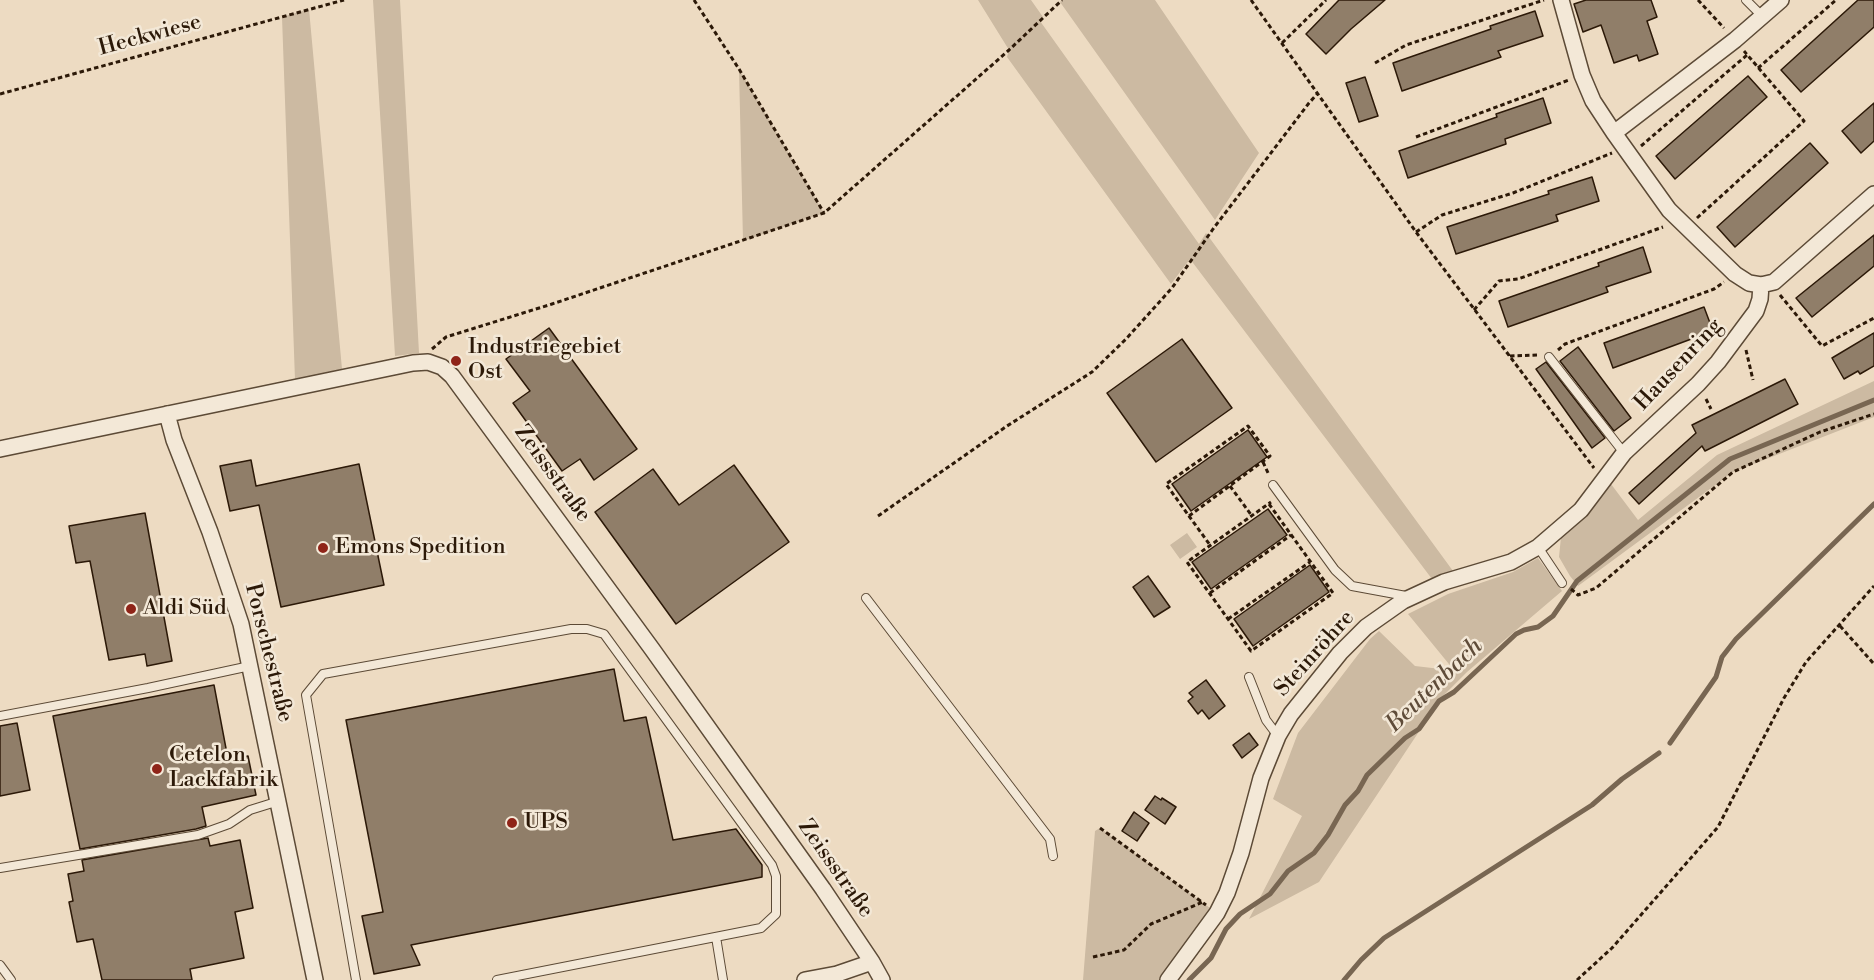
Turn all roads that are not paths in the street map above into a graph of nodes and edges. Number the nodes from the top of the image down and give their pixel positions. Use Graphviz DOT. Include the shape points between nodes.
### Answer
graph roads {
  1 [pos="1561,0"];
  2 [pos="1746,0"];
  3 [pos="1780,0"];
  4 [pos="1762,16"];
  5 [pos="1623,144"];
  6 [pos="1874,194"];
  7 [pos="1768,284"];
  8 [pos="1549,357"];
  9 [pos="167,414"];
  10 [pos="0,449"];
  11 [pos="1624,453"];
  12 [pos="1613,466"];
  13 [pos="1272,485"];
  14 [pos="1538,547"];
  15 [pos="1562,583"];
  16 [pos="1410,597"];
  17 [pos="866,598"];
  18 [pos="250,666"];
  19 [pos="1249,677"];
  20 [pos="0,716"];
  21 [pos="1278,736"];
  22 [pos="279,801"];
  23 [pos="1053,856"];
  24 [pos="0,868"];
  25 [pos="716,937"];
  26 [pos="872,962"];
  27 [pos="0,965"];
  28 [pos="11,980"];
  29 [pos="315,980"];
  30 [pos="356,980"];
  31 [pos="496,980"];
  32 [pos="723,980"];
  33 [pos="805,980"];
  34 [pos="882,980"];
  35 [pos="1168,980"];
  1 -- 5 [label="street" via="1593,101"];
  2 -- 4 [label="lane"];
  3 -- 4 [label="street"];
  4 -- 5 [label="street"];
  5 -- 7 [label="street" via="1682,223 1735,274 1749,283"];
  6 -- 7 [label="street"];
  7 -- 11 [label="street, Hausenring" via="1756,311 1698,384"];
  8 -- 11 [label="lane"];
  9 -- 10 [label="street" via="70,440"];
  9 -- 18 [label="street, Porschestraße" via="241,624"];
  9 -- 26 [label="street, Zeissstraße" via="412,363 442,366 652,650"];
  11 -- 12 [label="street, Hausenring"];
  12 -- 14 [label="street, Steinröhre" via="1581,510"];
  13 -- 16 [label="lane" via="1335,570 1352,586"];
  14 -- 15 [label="lane"];
  14 -- 16 [label="street, Steinröhre" via="1511,562 1444,582"];
  16 -- 21 [label="street, Steinröhre" via="1366,627 1340,653"];
  17 -- 23 [label="lane" via="1050,838"];
  18 -- 20 [label="lane"];
  18 -- 22 [label="street, Porschestraße"];
  19 -- 21 [label="lane" via="1266,720"];
  21 -- 35 [label="street, Steinröhre" via="1261,778 1231,883 1217,913"];
  22 -- 24 [label="lane" via="198,835"];
  22 -- 29 [label="street, Porschestraße"];
  25 -- 30 [label="lane" via="761,928 776,914 776,876 772,865 603,634 571,629 323,674 306,695"];
  25 -- 31 [label="lane"];
  25 -- 32 [label="lane"];
  26 -- 33 [label="street"];
  26 -- 34 [label="street, Zeissstraße"];
  27 -- 28 [label="lane"];
}
